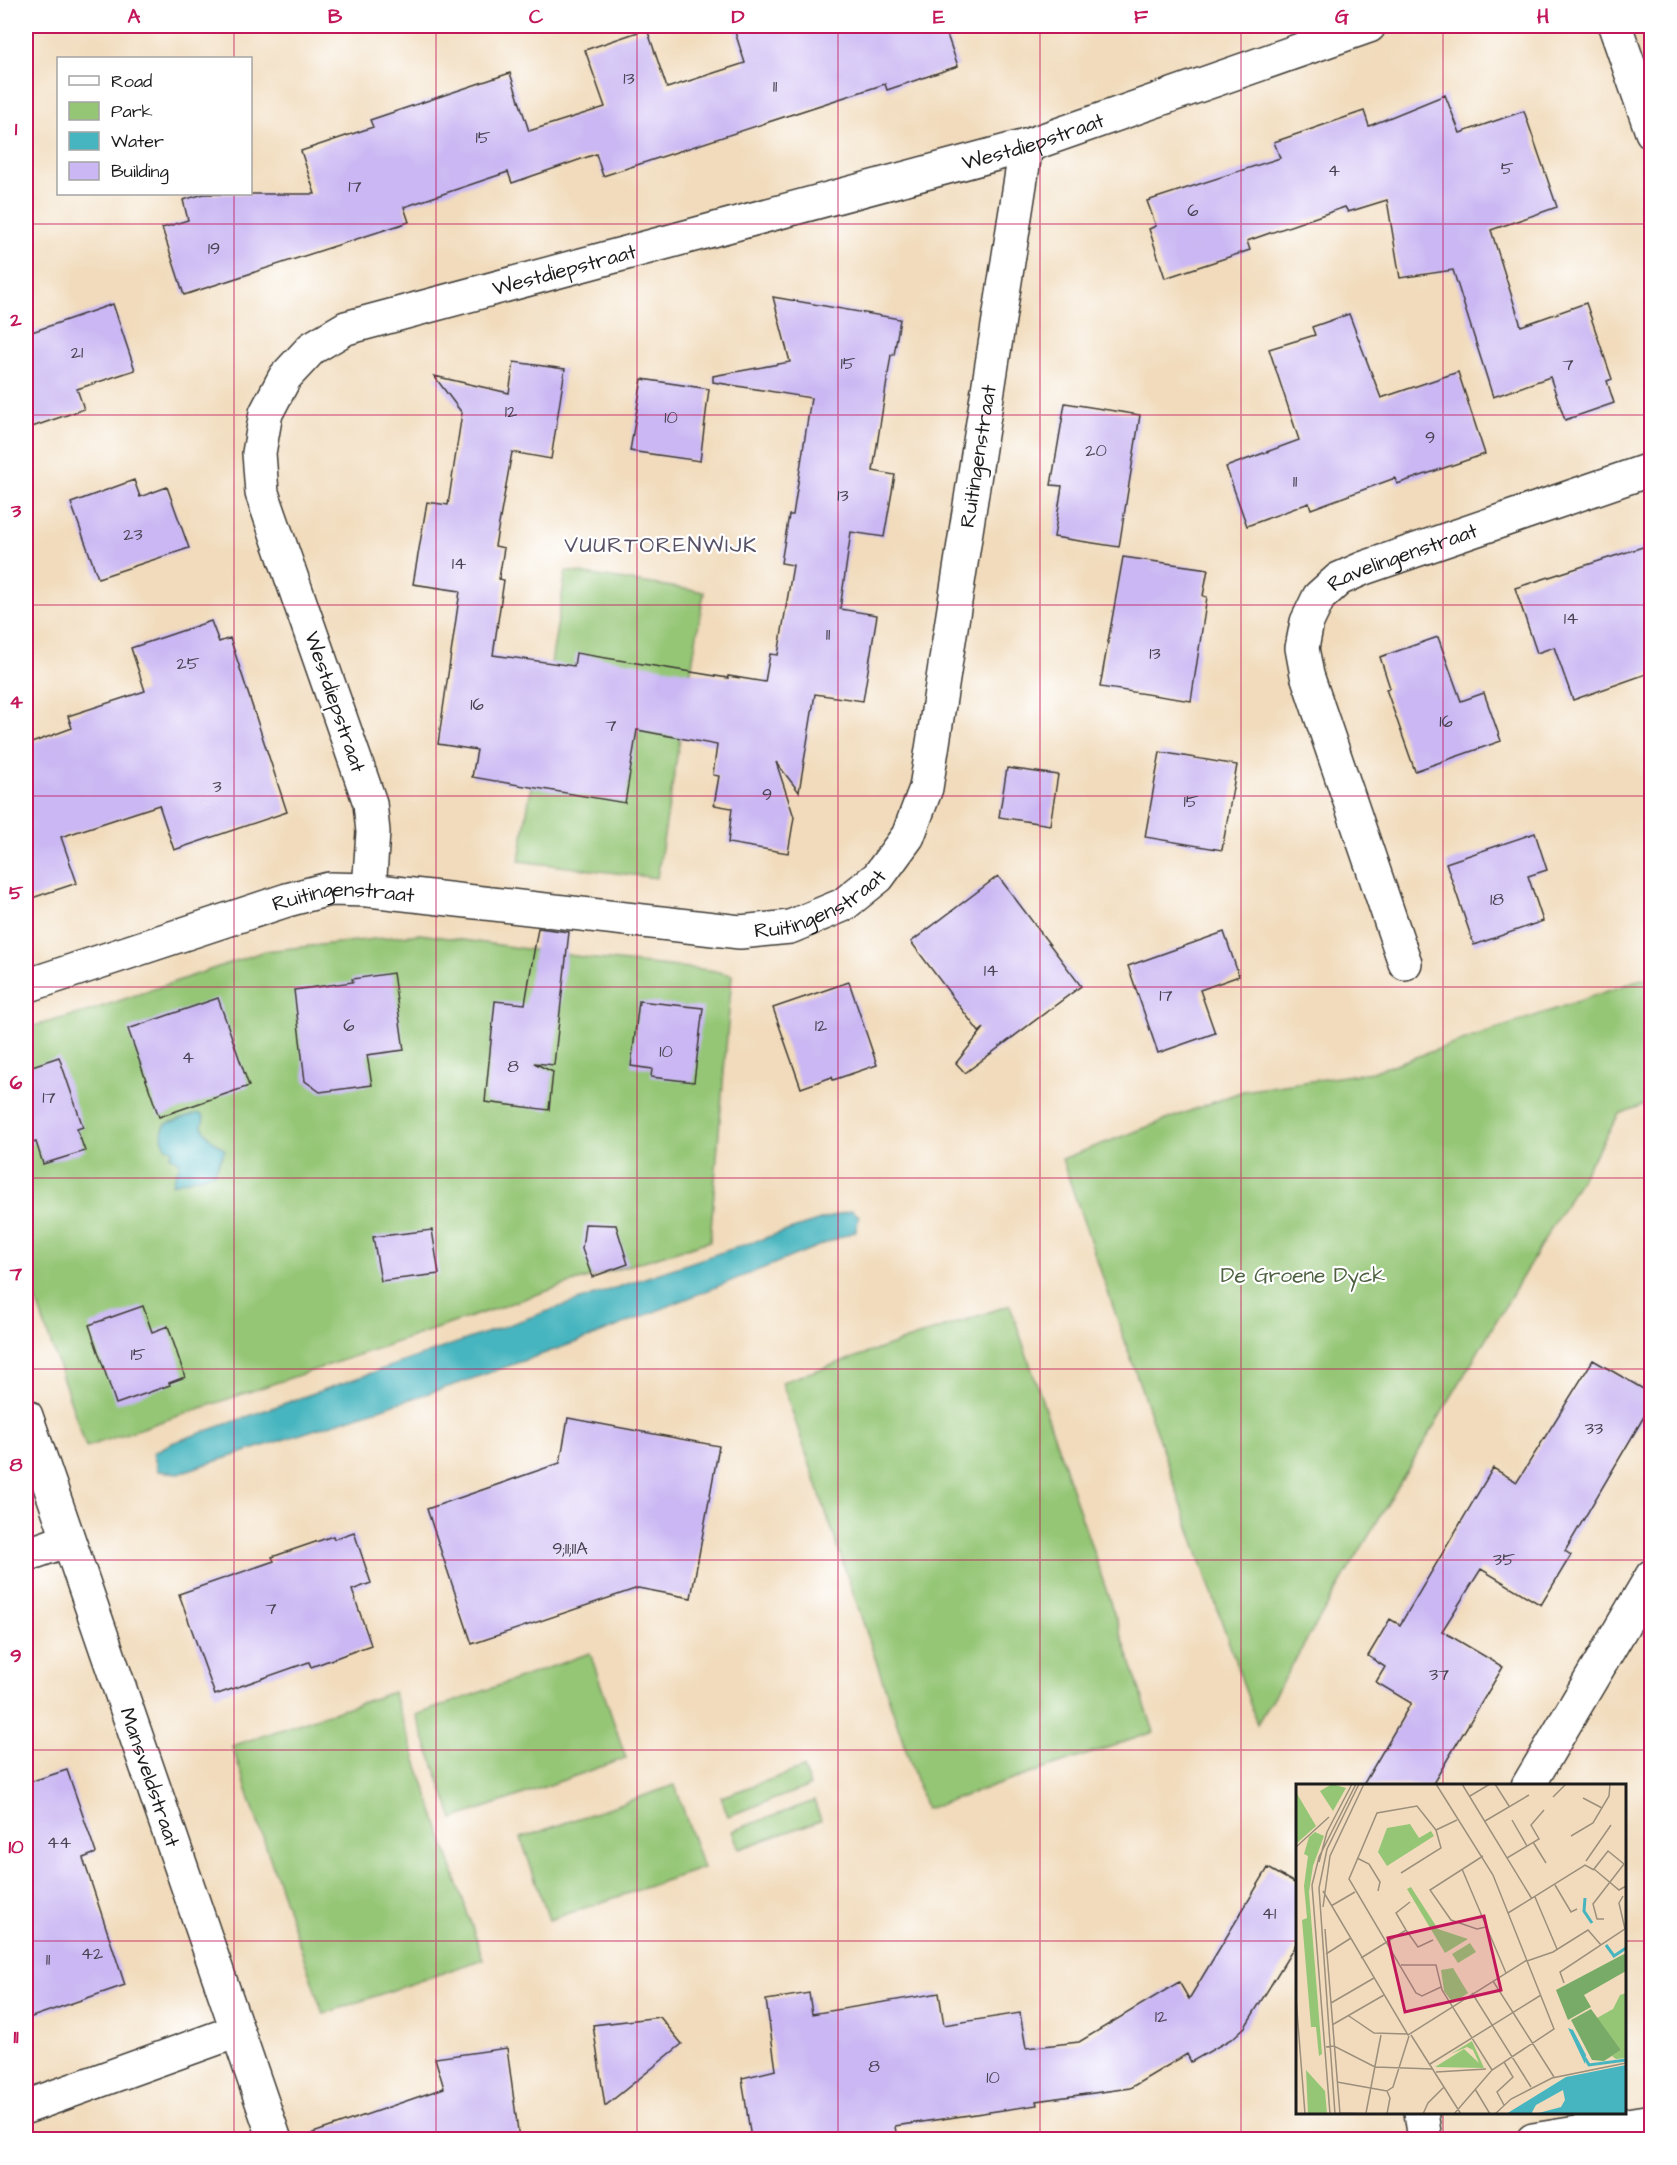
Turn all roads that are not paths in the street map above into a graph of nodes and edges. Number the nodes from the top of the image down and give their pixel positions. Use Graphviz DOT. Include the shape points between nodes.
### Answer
graph roads {
  1 [pos="1369,26"];
  2 [pos="1615,26"];
  3 [pos="1652,132"];
  4 [pos="1026,146"];
  5 [pos="1652,469"];
  6 [pos="369,890"];
  7 [pos="1405,963"];
  8 [pos="26,986"];
  9 [pos="26,1416"];
  10 [pos="68,1540"];
  11 [pos="26,1555"];
  12 [pos="1652,1576"];
  13 [pos="1529,1784"];
  14 [pos="237,2031"];
  15 [pos="26,2107"];
  16 [pos="1421,2114"];
  17 [pos="1652,2121"];
  18 [pos="275,2139"];
  19 [pos="1425,2139"];
  20 [pos="1533,2139"];
  1 -- 4 [label="street, Westdiepstraat"];
  2 -- 3 [label="street"];
  4 -- 6 [label="street, Ruitingenstraat" via="926,788 908,836 878,878 843,905 790,927 740,932"];
  4 -- 6 [label="street, Westdiepstraat" via="346,328 312,348 285,377 266,413 259,453 262,493 370,803 373,832"];
  5 -- 7 [label="street, Ravelingenstraat" via="1347,575 1319,597 1307,622 1302,648 1307,675"];
  6 -- 8 [label="street, Ruitingenstraat" via="329,889 287,900"];
  9 -- 10 [label="street, Mansveldstraat"];
  10 -- 11 [label="street"];
  10 -- 14 [label="street, Mansveldstraat"];
  12 -- 13 [label="street"];
  14 -- 15 [label="street"];
  14 -- 18 [label="street, Mansveldstraat"];
  16 -- 19 [label="street"];
  17 -- 20 [label="street"];
}
